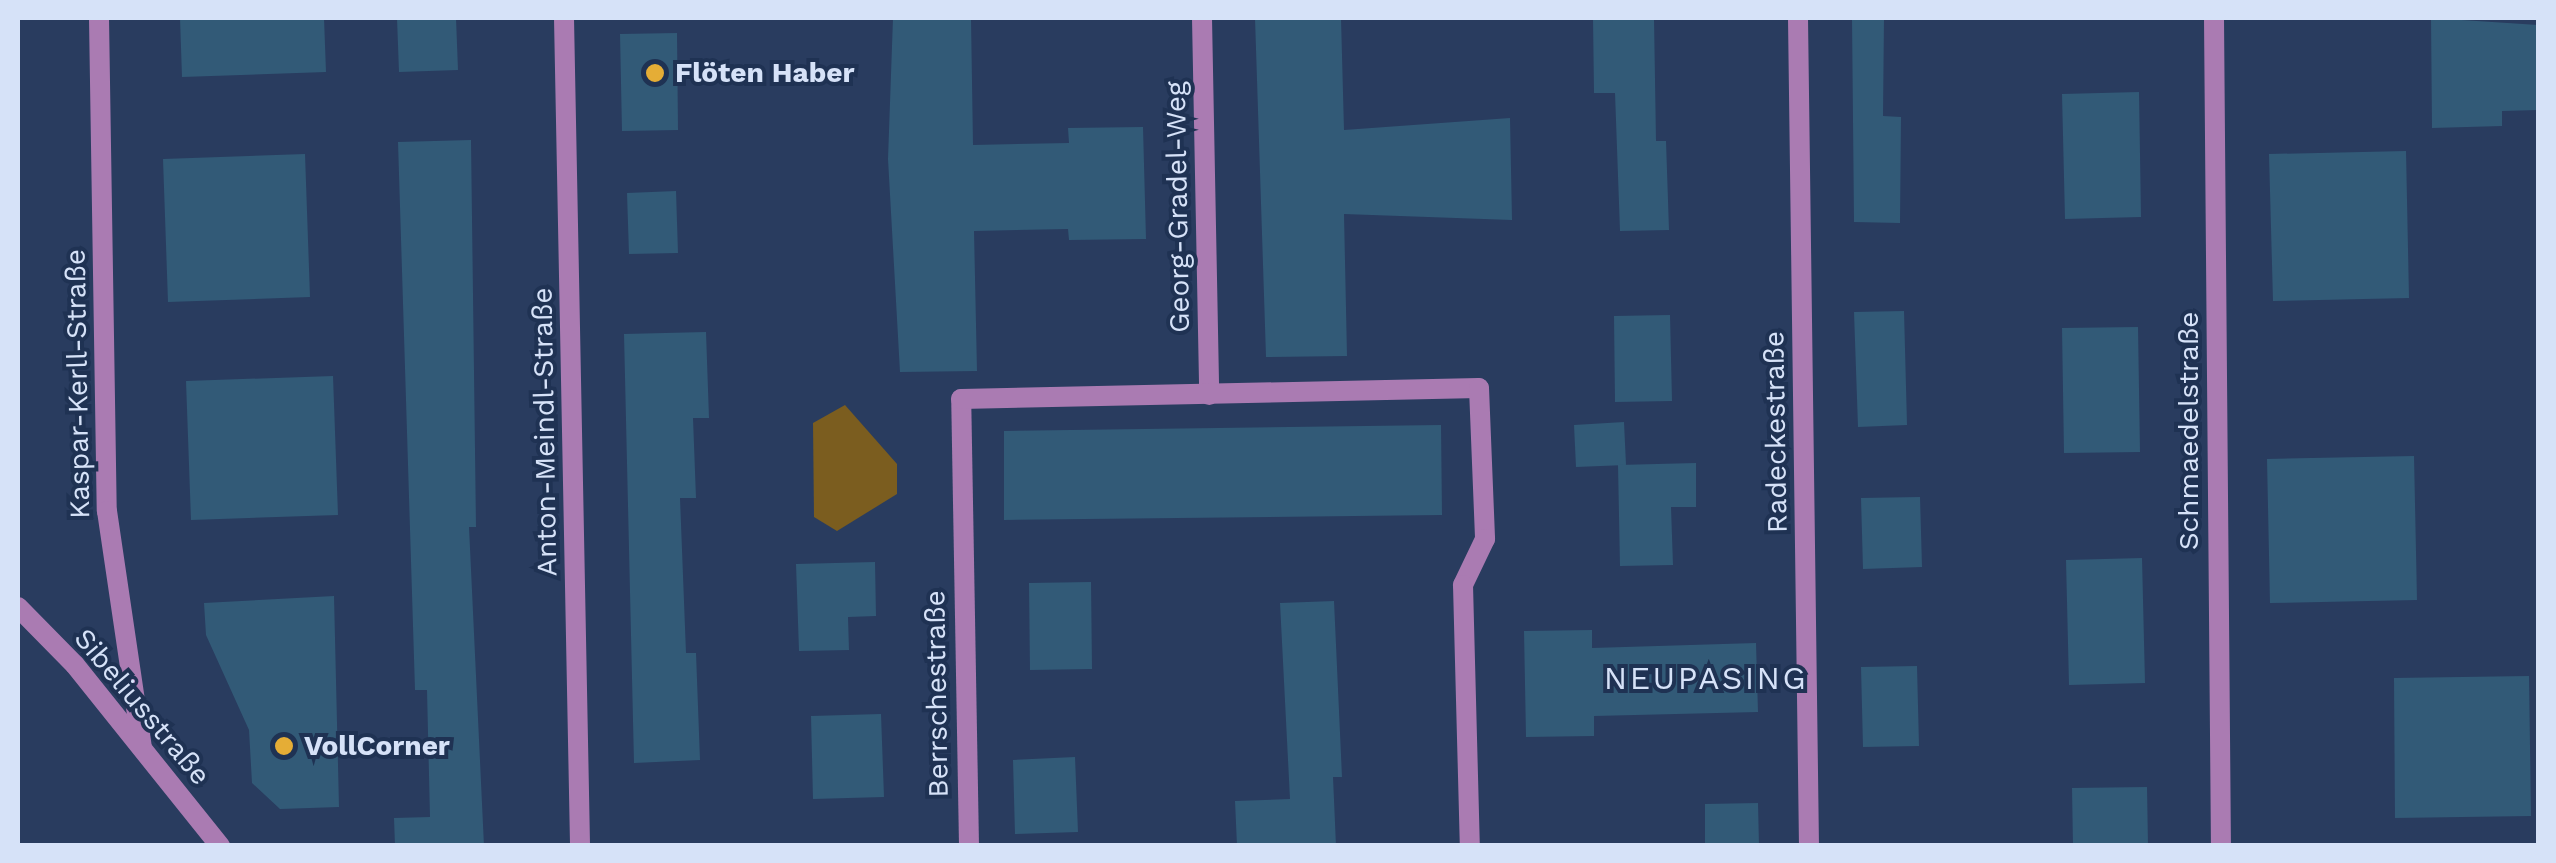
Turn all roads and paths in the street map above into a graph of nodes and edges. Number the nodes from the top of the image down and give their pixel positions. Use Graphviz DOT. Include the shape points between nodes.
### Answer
graph roads {
  1 [pos="98,18"];
  2 [pos="564,18"];
  3 [pos="1202,18"];
  4 [pos="1798,18"];
  5 [pos="2214,18"];
  6 [pos="1209,395"];
  7 [pos="18,607"];
  8 [pos="142,747"];
  9 [pos="220,846"];
  10 [pos="580,846"];
  11 [pos="968,846"];
  12 [pos="1470,846"];
  13 [pos="1809,846"];
  14 [pos="2221,846"];
  1 -- 8 [label="street, Kaspar-Kerll-Straße" via="107,512"];
  2 -- 10 [label="street, Anton-Meindl-Straße"];
  3 -- 6 [label="street, Georg-Gradel-Weg"];
  4 -- 13 [label="street, Radeckestraße"];
  5 -- 14 [label="street, Schmaedelstraße"];
  6 -- 11 [label="street, Berrschestraße" via="961,399"];
  6 -- 12 [label="street" via="1479,388 1486,538 1464,585"];
  7 -- 8 [label="street, Sibeliusstraße"];
  8 -- 9 [label="street, Sibeliusstraße"];
}
